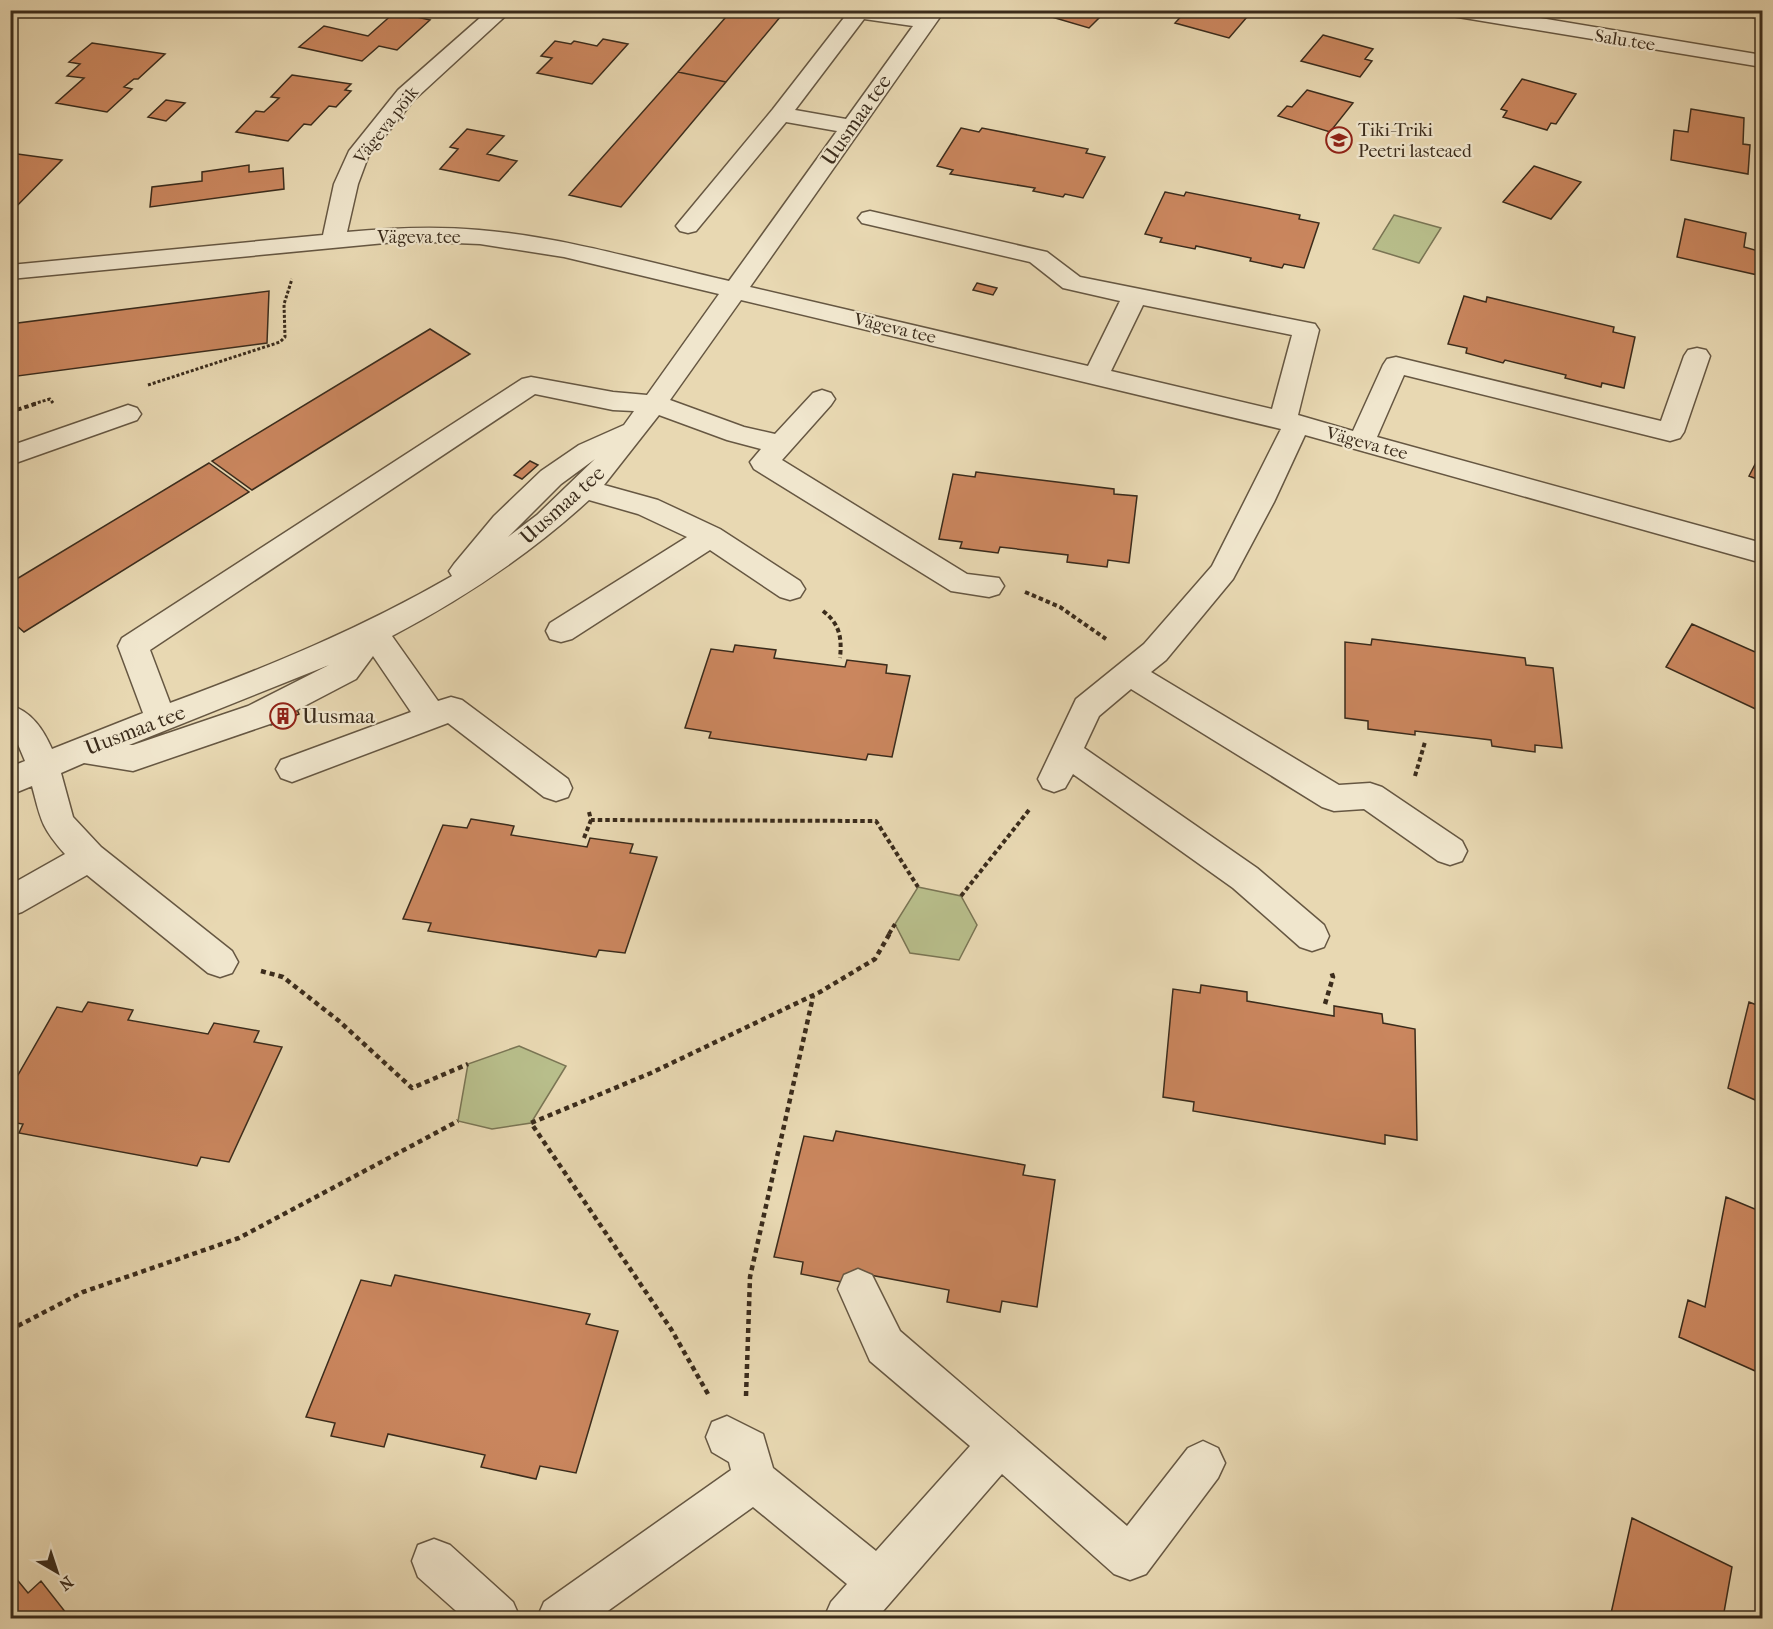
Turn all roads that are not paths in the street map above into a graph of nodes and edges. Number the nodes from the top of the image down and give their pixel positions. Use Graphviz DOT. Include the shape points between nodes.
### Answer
graph roads {
  1 [pos="502,10"];
  2 [pos="1452,10"];
  3 [pos="930,16"];
  4 [pos="1762,61"];
  5 [pos="781,114"];
  6 [pos="851,128"];
  7 [pos="870,218"];
  8 [pos="688,226"];
  9 [pos="334,239"];
  10 [pos="10,272"];
  11 [pos="735,290"];
  12 [pos="1135,296"];
  13 [pos="1697,356"];
  14 [pos="1096,376"];
  15 [pos="822,399"];
  16 [pos="654,404"];
  17 [pos="128,414"];
  18 [pos="1290,422"];
  19 [pos="635,428"];
  20 [pos="1362,441"];
  21 [pos="781,445"];
  22 [pos="10,456"];
  23 [pos="584,489"];
  24 [pos="710,536"];
  25 [pos="1762,552"];
  26 [pos="988,586"];
  27 [pos="790,589"];
  28 [pos="449,591"];
  29 [pos="561,631"];
  30 [pos="373,633"];
  31 [pos="1134,669"];
  32 [pos="10,717"];
  33 [pos="431,717"];
  34 [pos="161,720"];
  35 [pos="82,749"];
  36 [pos="44,766"];
  37 [pos="292,769"];
  38 [pos="10,782"];
  39 [pos="556,788"];
  40 [pos="1450,851"];
  41 [pos="89,856"];
  42 [pos="10,902"];
  43 [pos="1312,936"];
  44 [pos="220,962"];
  45 [pos="858,1290"];
  46 [pos="1000,1444"];
  47 [pos="1203,1463"];
  48 [pos="434,1561"];
  49 [pos="878,1581"];
  50 [pos="497,1618"];
  51 [pos="560,1618"];
  52 [pos="847,1618"];
  1 -- 9 [label="street, Vägeva põik" via="406,95 357,156 346,184"];
  2 -- 4 [label="street, Salu tee"];
  3 -- 5 [label="street" via="859,12"];
  3 -- 6 [label="street, Uusmaa tee"];
  5 -- 6 [label="street"];
  5 -- 8 [label="street"];
  6 -- 11 [label="street, Uusmaa tee"];
  7 -- 12 [label="street" via="1038,257 1072,283"];
  9 -- 10 [label="street, Vägeva tee"];
  9 -- 11 [label="street, Vägeva tee" via="406,234 480,237 564,250"];
  11 -- 14 [label="street, Vägeva tee"];
  11 -- 16 [label="street, Uusmaa tee"];
  12 -- 14 [label="street"];
  12 -- 18 [label="street" via="1306,330"];
  13 -- 20 [label="street" via="1670,432 1396,365"];
  14 -- 18 [label="street, Vägeva tee"];
  15 -- 21 [label="street"];
  16 -- 19 [label="street, Uusmaa tee"];
  16 -- 21 [label="street" via="737,434"];
  16 -- 34 [label="street" via="613,401 531,385 133,646"];
  17 -- 22 [label="street"];
  18 -- 20 [label="street, Vägeva tee"];
  18 -- 31 [label="street" via="1260,502 1223,572 1155,652"];
  19 -- 23 [label="street, Uusmaa tee"];
  19 -- 28 [label="street" via="582,455 550,480 497,529"];
  20 -- 25 [label="street, Vägeva tee"];
  21 -- 26 [label="street" via="764,462 961,584"];
  23 -- 24 [label="street" via="648,507"];
  23 -- 28 [label="street, Uusmaa tee" via="501,558"];
  24 -- 27 [label="street"];
  24 -- 29 [label="street"];
  28 -- 30 [label="street, Uusmaa tee"];
  30 -- 33 [label="street"];
  30 -- 34 [label="street, Uusmaa tee"];
  30 -- 35 [label="street" via="345,671 259,715 133,758"];
  31 -- 40 [label="street" via="1334,798 1370,796"];
  31 -- 43 [label="street" via="1087,708 1061,766 1245,878"];
  32 -- 36 [label="street" via="30,735"];
  33 -- 37 [label="street"];
  33 -- 39 [label="street" via="451,709"];
  34 -- 35 [label="street, Uusmaa tee"];
  35 -- 36 [label="street, Uusmaa tee"];
  36 -- 38 [label="street, Uusmaa tee"];
  36 -- 41 [label="street" via="58,823"];
  41 -- 42 [label="street"];
  41 -- 44 [label="street"];
  45 -- 46 [label="street" via="885,1346"];
  46 -- 47 [label="street" via="1130,1558"];
  46 -- 49 [label="street"];
  48 -- 50 [label="street"];
  49 -- 51 [label="street" via="743,1455"];
  49 -- 52 [label="street"];
}
